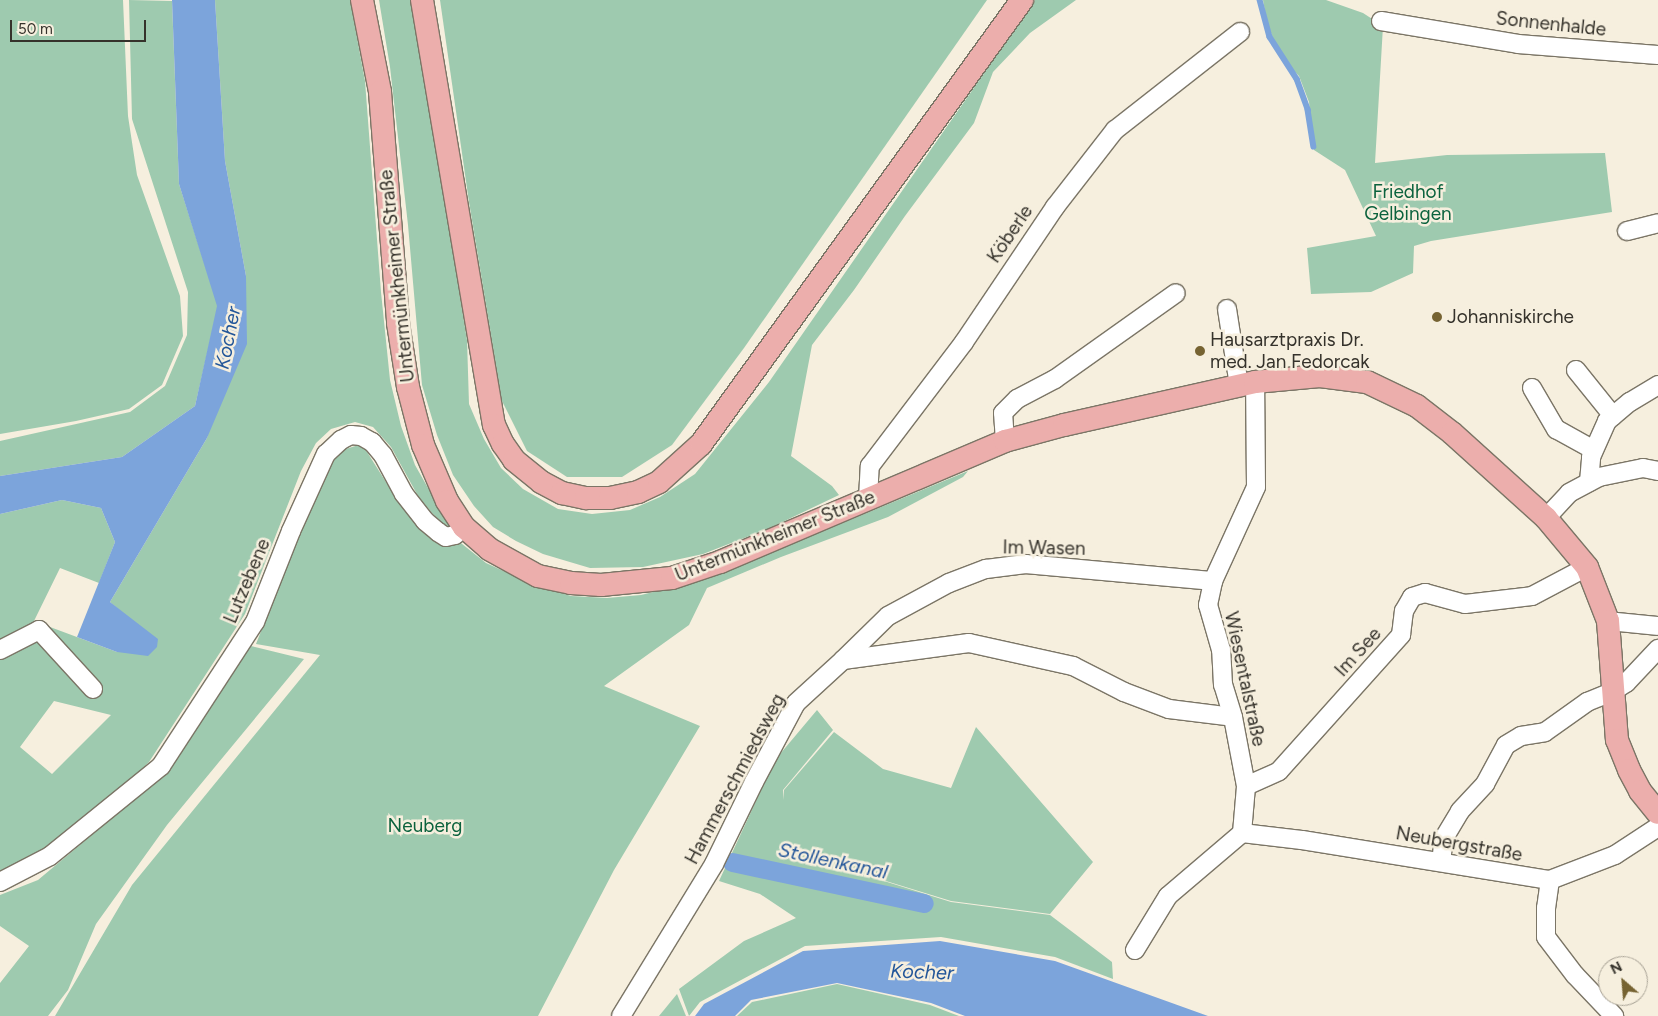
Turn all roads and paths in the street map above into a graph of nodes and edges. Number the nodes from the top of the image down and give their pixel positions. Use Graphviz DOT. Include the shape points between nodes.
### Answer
graph roads {
  1 [pos="362,0"];
  2 [pos="422,0"];
  3 [pos="1022,0"];
  4 [pos="1381,21"];
  5 [pos="1240,32"];
  6 [pos="1658,55"];
  7 [pos="1658,223"];
  8 [pos="1627,231"];
  9 [pos="1176,293"];
  10 [pos="1227,309"];
  11 [pos="1576,370"];
  12 [pos="1247,384"];
  13 [pos="1658,386"];
  14 [pos="1532,388"];
  15 [pos="1613,416"];
  16 [pos="1004,441"];
  17 [pos="1594,450"];
  18 [pos="1658,472"];
  19 [pos="1589,482"];
  20 [pos="868,499"];
  21 [pos="1546,518"];
  22 [pos="464,527"];
  23 [pos="1587,567"];
  24 [pos="1213,581"];
  25 [pos="1608,621"];
  26 [pos="1658,626"];
  27 [pos="1658,649"];
  28 [pos="0,650"];
  29 [pos="843,660"];
  30 [pos="93,689"];
  31 [pos="1612,692"];
  32 [pos="1233,717"];
  33 [pos="1246,786"];
  34 [pos="1658,812"];
  35 [pos="1658,827"];
  36 [pos="1242,832"];
  37 [pos="1441,862"];
  38 [pos="1550,880"];
  39 [pos="0,882"];
  40 [pos="1135,950"];
  41 [pos="621,1016"];
  42 [pos="1614,1016"];
  1 -- 22 [label="main road, Untermünkheimer Straße" via="380,92 398,323 408,387 423,445 447,501"];
  2 -- 3 [label="main road" via="494,425 514,460 541,482 578,496 610,498 638,492 658,482 701,444"];
  4 -- 6 [label="street, Sonnenhalde" via="1518,44"];
  5 -- 20 [label="street, Köberle" via="1115,130 1055,207 964,342 870,466"];
  7 -- 8 [label="street"];
  9 -- 16 [label="street" via="1055,380 1017,399 1003,413"];
  10 -- 12 [label="street, Wiesentalstraße"];
  11 -- 15 [label="street"];
  12 -- 16 [label="main road, Untermünkheimer Straße"];
  12 -- 21 [label="main road, Untermünkheimer Straße" via="1320,376 1368,382 1392,392 1417,406 1452,433"];
  12 -- 24 [label="street, Wiesentalstraße" via="1256,487"];
  13 -- 15 [label="street"];
  14 -- 17 [label="street" via="1556,429"];
  15 -- 17 [label="street" via="1607,421"];
  16 -- 20 [label="main road, Untermünkheimer Straße"];
  17 -- 19 [label="street"];
  18 -- 19 [label="street" via="1643,468 1606,475"];
  19 -- 21 [label="street" via="1569,493"];
  20 -- 22 [label="main road, Untermünkheimer Straße" via="720,562 672,578 618,584 571,583 538,576 489,549"];
  21 -- 23 [label="main road, Untermünkheimer Straße"];
  22 -- 39 [label="street, Lutzebene" via="456,535 446,537 438,532 404,494 383,455 372,442 351,435 341,440 326,454 256,622 161,766 50,856"];
  23 -- 25 [label="main road, Untermünkheimer Straße"];
  23 -- 33 [label="street, Im See" via="1532,596 1465,604 1425,593 1412,597 1404,611 1401,635 1279,771"];
  24 -- 29 [label="street, Im Wasen" via="1026,564 986,569 949,583 888,616"];
  24 -- 32 [label="street, Wiesentalstraße" via="1208,605 1221,650 1223,685"];
  25 -- 26 [label="street"];
  25 -- 31 [label="main road, Untermünkheimer Straße"];
  27 -- 31 [label="street" via="1626,683"];
  28 -- 30 [label="street" via="39,630"];
  29 -- 32 [label="street" via="969,643 1073,666 1124,692 1169,709"];
  29 -- 41 [label="street, Hammerschmiedsweg" via="796,703 714,864"];
  31 -- 34 [label="main road, Untermünkheimer Straße" via="1621,752 1640,791"];
  31 -- 37 [label="street" via="1587,702 1544,732 1521,736 1506,745 1486,784 1460,811 1444,838"];
  32 -- 33 [label="street, Wiesentalstraße"];
  33 -- 36 [label="street, Wiesentalstraße"];
  35 -- 38 [label="street" via="1615,855"];
  36 -- 37 [label="street, Neubergstraße"];
  36 -- 40 [label="street" via="1168,896"];
  37 -- 38 [label="street, Neubergstraße"];
  38 -- 42 [label="street" via="1546,937"];
}
